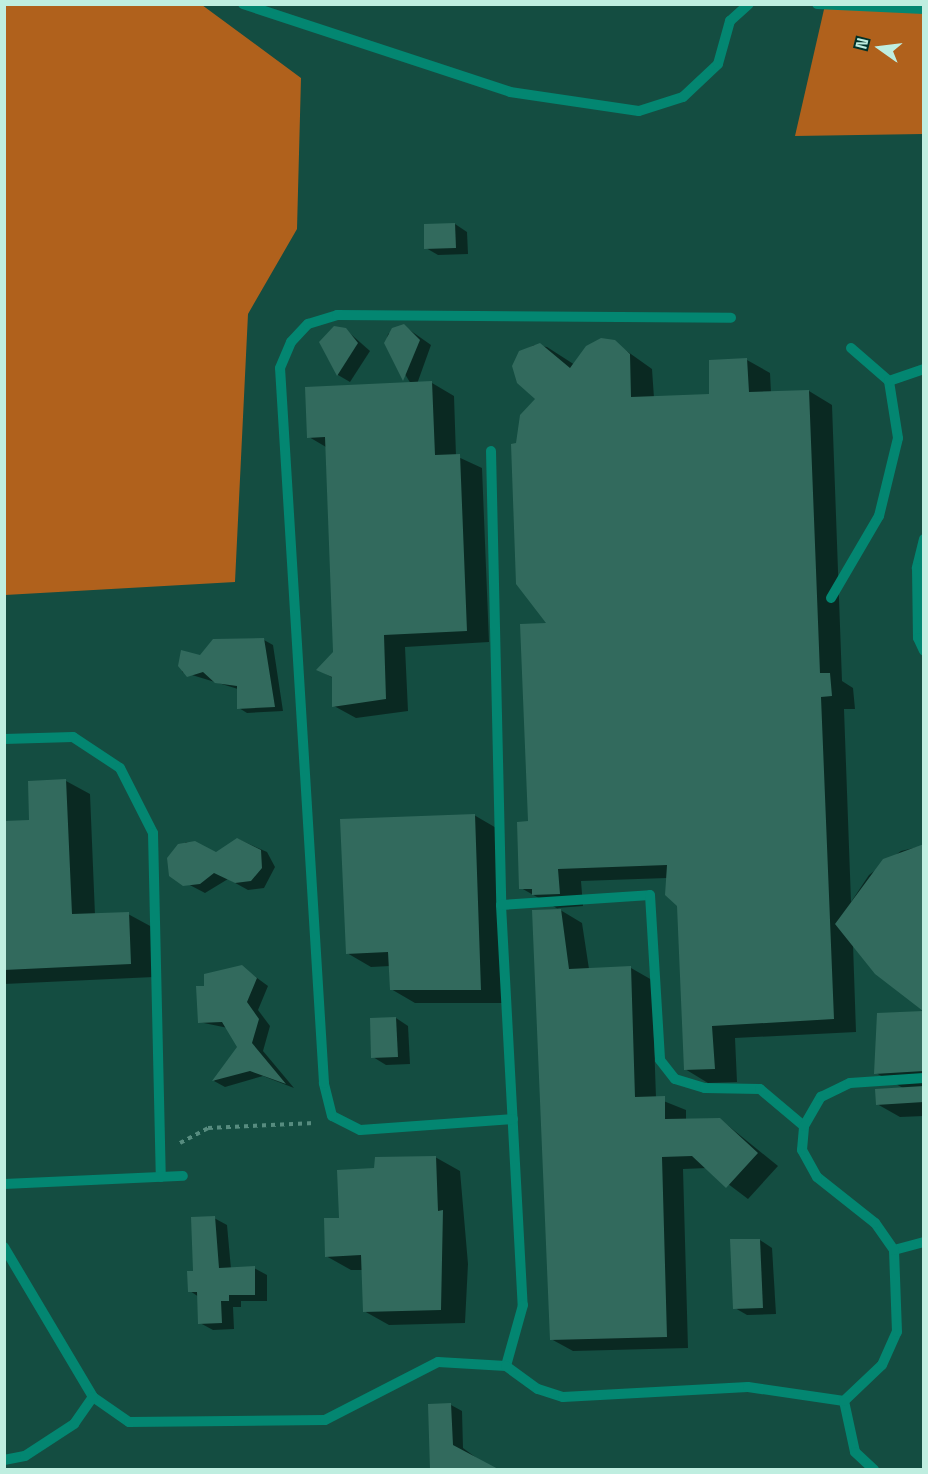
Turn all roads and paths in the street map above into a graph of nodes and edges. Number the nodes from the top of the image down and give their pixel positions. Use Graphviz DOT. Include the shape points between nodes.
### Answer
graph roads {
  1 [pos="243,4"];
  2 [pos="749,4"];
  3 [pos="817,4"];
  4 [pos="924,9"];
  5 [pos="730,318"];
  6 [pos="851,348"];
  7 [pos="924,369"];
  8 [pos="890,381"];
  9 [pos="490,451"];
  10 [pos="924,539"];
  11 [pos="831,598"];
  12 [pos="924,651"];
  13 [pos="4,739"];
  14 [pos="501,905"];
  15 [pos="924,1078"];
  16 [pos="332,1116"];
  17 [pos="513,1119"];
  18 [pos="804,1126"];
  19 [pos="183,1176"];
  20 [pos="161,1177"];
  21 [pos="4,1184"];
  22 [pos="924,1242"];
  23 [pos="4,1247"];
  24 [pos="894,1250"];
  25 [pos="506,1366"];
  26 [pos="93,1397"];
  27 [pos="844,1401"];
  28 [pos="4,1460"];
  29 [pos="874,1470"];
  1 -- 2 [label="lane" via="510,92 639,111 683,97 718,64 730,21"];
  3 -- 4 [label="lane"];
  5 -- 16 [label="lane" via="337,315 308,324 291,342 280,368 324,1083"];
  6 -- 8 [label="lane"];
  7 -- 8 [label="lane"];
  8 -- 11 [label="lane" via="898,438 879,516"];
  9 -- 14 [label="lane"];
  10 -- 12 [label="lane" via="917,568 918,638"];
  13 -- 20 [label="lane" via="73,737 120,768 153,833"];
  14 -- 17 [label="lane"];
  14 -- 18 [label="lane" via="650,895 660,1060 675,1079 705,1088 767,1092"];
  15 -- 18 [label="lane" via="850,1083 821,1097"];
  16 -- 17 [label="lane" via="360,1130"];
  16 -- 20 [label="path" via="320,1122 208,1128 180,1142"];
  17 -- 25 [label="lane" via="523,1305"];
  18 -- 24 [label="lane" via="802,1150 817,1177 875,1223"];
  19 -- 20 [label="lane"];
  20 -- 21 [label="lane"];
  22 -- 24 [label="lane"];
  23 -- 26 [label="lane"];
  24 -- 27 [label="lane" via="897,1332 882,1365"];
  25 -- 26 [label="lane" via="438,1362 325,1420 129,1422"];
  25 -- 27 [label="lane" via="538,1389 562,1397 747,1387"];
  26 -- 28 [label="lane" via="74,1424 25,1456"];
  27 -- 29 [label="lane" via="855,1452"];
}
